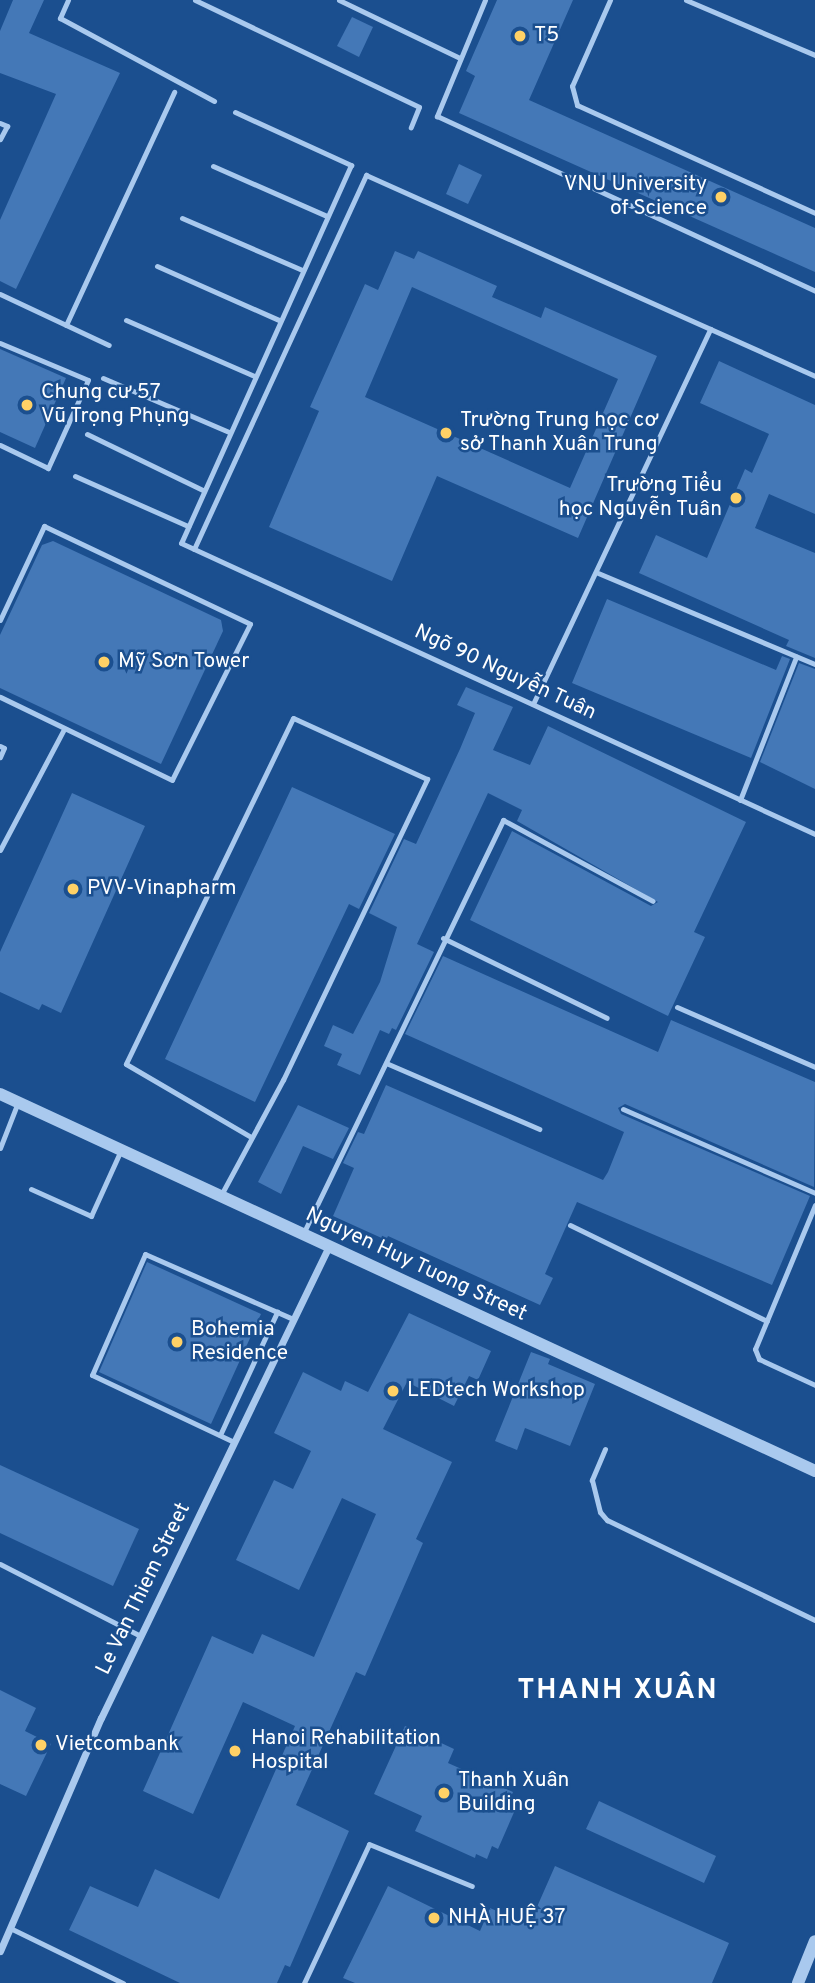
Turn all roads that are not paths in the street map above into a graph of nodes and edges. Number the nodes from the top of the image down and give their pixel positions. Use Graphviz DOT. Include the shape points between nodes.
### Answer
graph roads {
  1 [pos="68,0"];
  2 [pos="195,0"];
  3 [pos="339,0"];
  4 [pos="485,0"];
  5 [pos="610,0"];
  6 [pos="686,0"];
  7 [pos="815,55"];
  8 [pos="460,58"];
  9 [pos="174,92"];
  10 [pos="215,102"];
  11 [pos="235,113"];
  12 [pos="0,123"];
  13 [pos="411,127"];
  14 [pos="0,139"];
  15 [pos="213,166"];
  16 [pos="815,213"];
  17 [pos="327,216"];
  18 [pos="183,218"];
  19 [pos="157,266"];
  20 [pos="302,270"];
  21 [pos="815,291"];
  22 [pos="0,294"];
  23 [pos="126,320"];
  24 [pos="279,320"];
  25 [pos="66,325"];
  26 [pos="710,329"];
  27 [pos="0,343"];
  28 [pos="109,345"];
  29 [pos="254,376"];
  30 [pos="815,376"];
  31 [pos="103,378"];
  32 [pos="229,432"];
  33 [pos="87,434"];
  34 [pos="0,445"];
  35 [pos="75,476"];
  36 [pos="203,490"];
  37 [pos="188,526"];
  38 [pos="194,549"];
  39 [pos="598,573"];
  40 [pos="0,620"];
  41 [pos="796,657"];
  42 [pos="815,664"];
  43 [pos="0,697"];
  44 [pos="533,704"];
  45 [pos="63,731"];
  46 [pos="0,746"];
  47 [pos="0,757"];
  48 [pos="740,800"];
  49 [pos="815,834"];
  50 [pos="0,850"];
  51 [pos="653,901"];
  52 [pos="443,938"];
  53 [pos="677,1007"];
  54 [pos="607,1018"];
  55 [pos="386,1063"];
  56 [pos="815,1067"];
  57 [pos="0,1094"];
  58 [pos="18,1102"];
  59 [pos="623,1109"];
  60 [pos="539,1129"];
  61 [pos="251,1137"];
  62 [pos="0,1148"];
  63 [pos="121,1150"];
  64 [pos="31,1189"];
  65 [pos="815,1193"];
  66 [pos="221,1196"];
  67 [pos="815,1205"];
  68 [pos="570,1225"];
  69 [pos="303,1234"];
  70 [pos="329,1246"];
  71 [pos="277,1312"];
  72 [pos="293,1320"];
  73 [pos="767,1321"];
  74 [pos="815,1385"];
  75 [pos="219,1436"];
  76 [pos="234,1442"];
  77 [pos="605,1449"];
  78 [pos="815,1471"];
  79 [pos="0,1564"];
  80 [pos="815,1620"];
  81 [pos="141,1636"];
  82 [pos="472,1886"];
  83 [pos="10,1928"];
  84 [pos="815,1941"];
  85 [pos="0,1951"];
  86 [pos="123,1983"];
  87 [pos="304,1983"];
  88 [pos="798,1983"];
  1 -- 10 [label="lane" via="60,18"];
  2 -- 13 [label="lane" via="419,107"];
  3 -- 8 [label="lane"];
  4 -- 8 [label="lane"];
  5 -- 16 [label="lane" via="572,86 576,105"];
  6 -- 7 [label="lane"];
  8 -- 21 [label="lane" via="438,116"];
  9 -- 25 [label="lane"];
  11 -- 17 [label="lane" via="351,165"];
  12 -- 14 [label="lane" via="7,125"];
  15 -- 17 [label="lane"];
  17 -- 20 [label="lane"];
  18 -- 20 [label="lane"];
  19 -- 24 [label="lane"];
  20 -- 24 [label="lane"];
  22 -- 25 [label="lane"];
  23 -- 29 [label="lane"];
  24 -- 29 [label="lane"];
  25 -- 28 [label="lane"];
  26 -- 30 [label="lane"];
  26 -- 38 [label="lane" via="366,175"];
  26 -- 39 [label="lane"];
  27 -- 34 [label="lane" via="88,380 48,468"];
  29 -- 32 [label="lane"];
  31 -- 32 [label="lane"];
  32 -- 36 [label="lane"];
  33 -- 36 [label="lane"];
  35 -- 37 [label="lane"];
  36 -- 37 [label="lane"];
  37 -- 38 [label="lane, Ngõ 90 Nguyễn Tuân" via="181,543"];
  38 -- 44 [label="lane, Ngõ 90 Nguyễn Tuân"];
  39 -- 41 [label="lane"];
  39 -- 44 [label="lane"];
  40 -- 45 [label="lane" via="44,526 250,624 172,780"];
  41 -- 42 [label="lane"];
  41 -- 48 [label="lane"];
  43 -- 45 [label="lane"];
  44 -- 48 [label="lane, Ngõ 90 Nguyễn Tuân"];
  45 -- 50 [label="lane"];
  46 -- 47 [label="lane" via="4,748"];
  48 -- 49 [label="lane, Ngõ 90 Nguyễn Tuân"];
  51 -- 52 [label="lane" via="502,820"];
  52 -- 54 [label="lane"];
  52 -- 55 [label="lane"];
  53 -- 56 [label="lane"];
  55 -- 60 [label="lane"];
  55 -- 69 [label="lane"];
  57 -- 58 [label="street, Nguyen Huy Tuong Street"];
  58 -- 62 [label="lane"];
  58 -- 63 [label="street, Nguyen Huy Tuong Street"];
  59 -- 65 [label="lane"];
  61 -- 61 [label="lane" via="283,1080 427,779 293,718 126,1064"];
  61 -- 66 [label="lane"];
  63 -- 64 [label="lane" via="91,1216"];
  63 -- 66 [label="street, Nguyen Huy Tuong Street"];
  66 -- 69 [label="street, Nguyen Huy Tuong Street"];
  67 -- 73 [label="lane"];
  68 -- 73 [label="lane"];
  69 -- 70 [label="street, Nguyen Huy Tuong Street"];
  70 -- 72 [label="street, Le Van Thiem Street"];
  70 -- 78 [label="street, Nguyen Huy Tuong Street"];
  71 -- 72 [label="lane"];
  71 -- 75 [label="lane"];
  71 -- 75 [label="lane" via="145,1254 92,1375"];
  72 -- 76 [label="street, Le Van Thiem Street"];
  73 -- 74 [label="lane" via="755,1349 758,1359"];
  75 -- 76 [label="lane"];
  76 -- 81 [label="street, Le Van Thiem Street"];
  77 -- 80 [label="lane" via="592,1480 600,1512 607,1520"];
  79 -- 81 [label="lane"];
  81 -- 83 [label="street, Le Van Thiem Street"];
  82 -- 87 [label="lane" via="369,1844"];
  83 -- 85 [label="street, Le Van Thiem Street"];
  83 -- 86 [label="lane"];
  84 -- 88 [label="street"];
}
